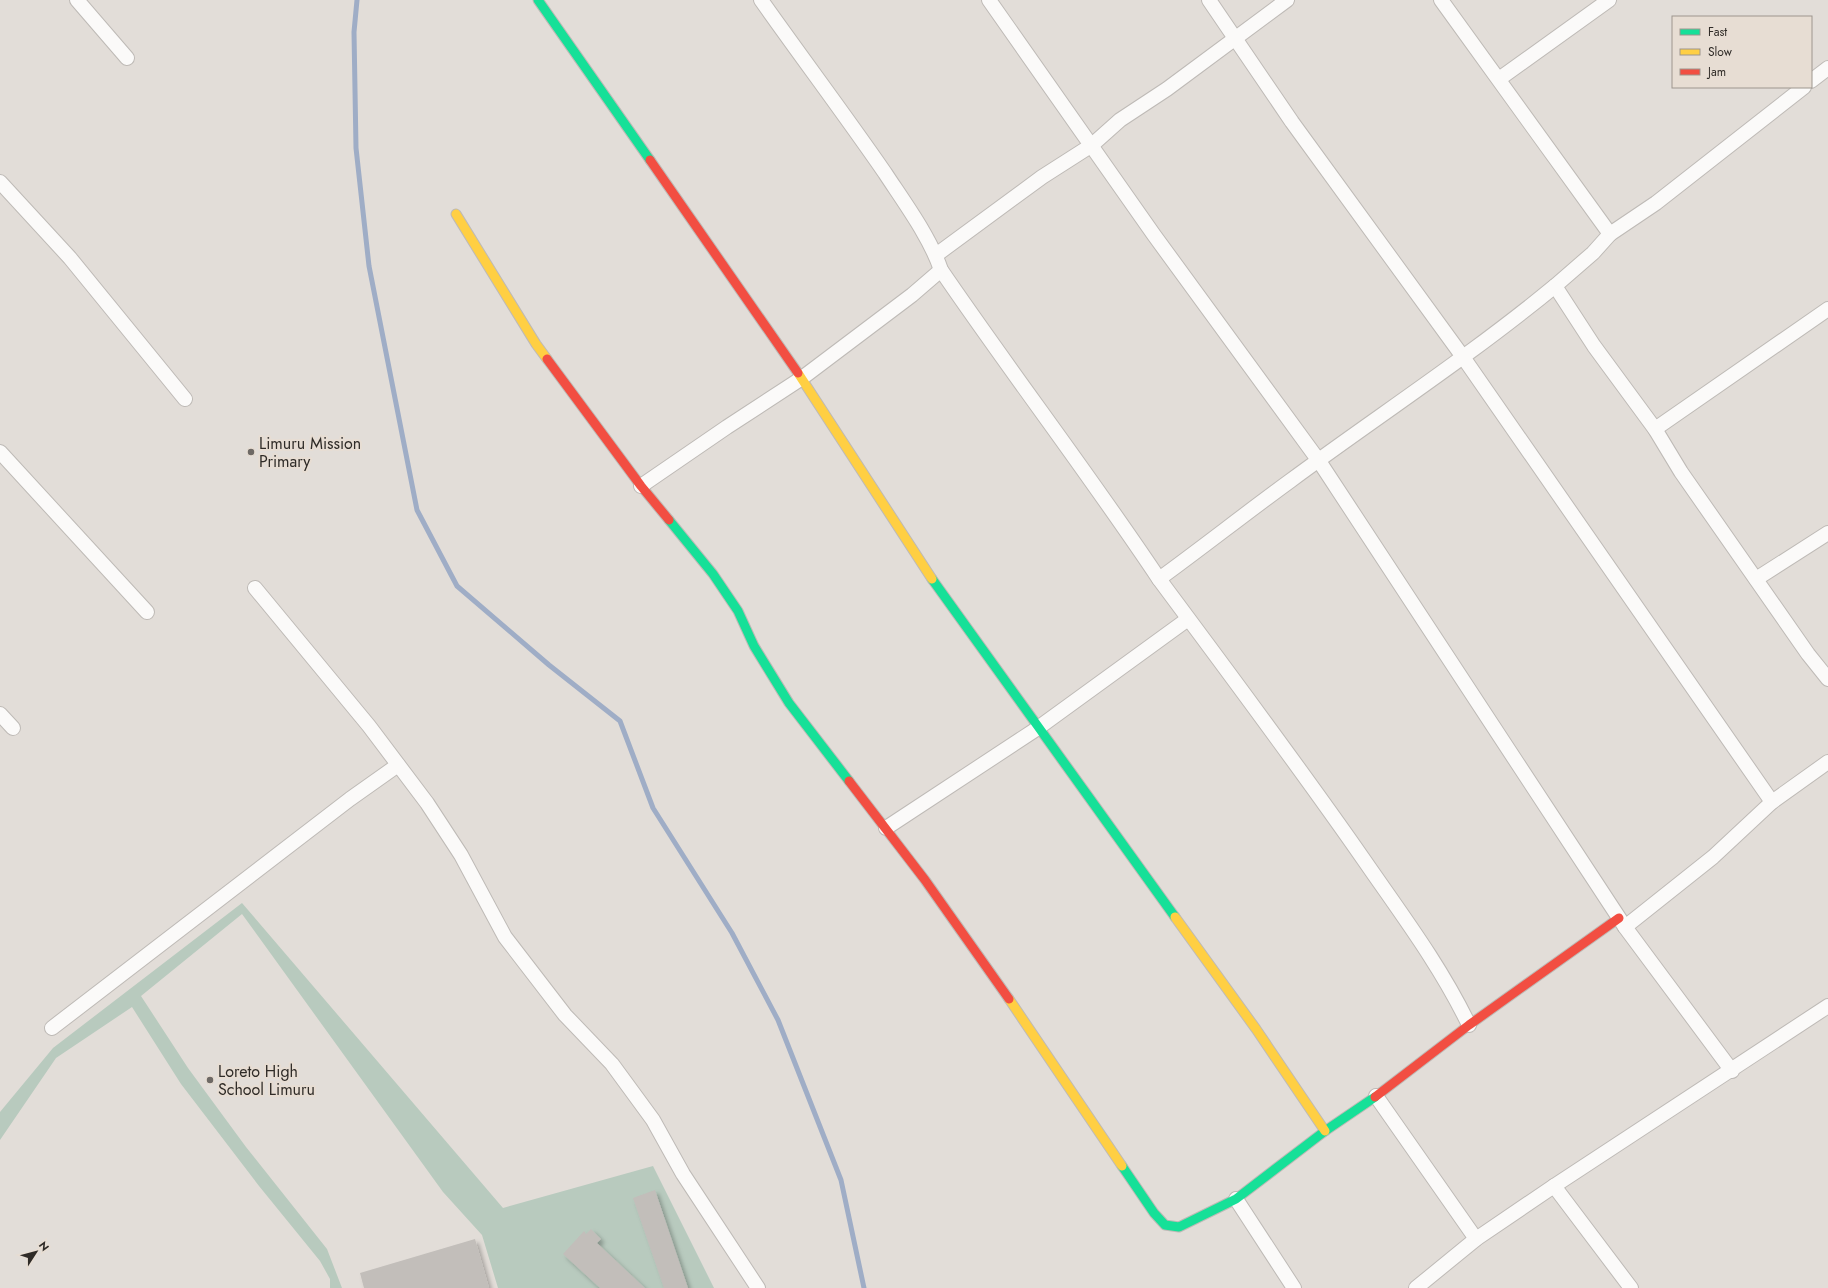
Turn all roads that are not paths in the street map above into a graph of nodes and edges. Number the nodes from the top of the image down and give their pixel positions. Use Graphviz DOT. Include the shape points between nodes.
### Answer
graph roads {
  1 [pos="77,0"];
  2 [pos="538,0"];
  3 [pos="761,0"];
  4 [pos="989,0"];
  5 [pos="1209,0"];
  6 [pos="1287,0"];
  7 [pos="1441,0"];
  8 [pos="1609,0"];
  9 [pos="1236,37"];
  10 [pos="127,58"];
  11 [pos="1828,68"];
  12 [pos="1499,78"];
  13 [pos="1812,80"];
  14 [pos="1803,88"];
  15 [pos="1092,145"];
  16 [pos="0,182"];
  17 [pos="456,214"];
  18 [pos="1610,234"];
  19 [pos="936,255"];
  20 [pos="941,270"];
  21 [pos="1555,286"];
  22 [pos="1828,309"];
  23 [pos="1463,357"];
  24 [pos="802,378"];
  25 [pos="185,399"];
  26 [pos="1655,428"];
  27 [pos="0,452"];
  28 [pos="1318,461"];
  29 [pos="641,486"];
  30 [pos="1828,533"];
  31 [pos="1159,578"];
  32 [pos="1756,579"];
  33 [pos="255,588"];
  34 [pos="148,612"];
  35 [pos="1188,618"];
  36 [pos="1828,679"];
  37 [pos="0,714"];
  38 [pos="13,728"];
  39 [pos="1038,728"];
  40 [pos="1828,762"];
  41 [pos="398,765"];
  42 [pos="1772,802"];
  43 [pos="886,828"];
  44 [pos="1622,922"];
  45 [pos="1828,1006"];
  46 [pos="1469,1025"];
  47 [pos="52,1028"];
  48 [pos="1732,1071"];
  49 [pos="1376,1096"];
  50 [pos="1325,1131"];
  51 [pos="1554,1186"];
  52 [pos="1236,1199"];
  53 [pos="1476,1239"];
  54 [pos="758,1288"];
  55 [pos="1294,1288"];
  56 [pos="1416,1288"];
  57 [pos="1631,1288"];
  1 -- 10 [label="street"];
  2 -- 24 [label="street"];
  3 -- 19 [label="street" via="847,118"];
  4 -- 15 [label="street"];
  5 -- 9 [label="street"];
  6 -- 9 [label="street"];
  7 -- 12 [label="street"];
  8 -- 12 [label="street"];
  9 -- 15 [label="street" via="1167,89 1120,120"];
  9 -- 23 [label="street" via="1292,122"];
  11 -- 13 [label="street"];
  12 -- 18 [label="street"];
  14 -- 18 [label="street" via="1656,203"];
  15 -- 19 [label="street" via="1042,177"];
  15 -- 28 [label="street"];
  16 -- 25 [label="street" via="70,258"];
  17 -- 29 [label="street" via="536,344"];
  18 -- 21 [label="street" via="1593,253"];
  19 -- 20 [label="street"];
  20 -- 24 [label="street"];
  20 -- 31 [label="street" via="995,350 1127,530"];
  21 -- 23 [label="street"];
  21 -- 26 [label="street" via="1594,346"];
  22 -- 26 [label="street"];
  23 -- 28 [label="street"];
  23 -- 42 [label="street"];
  24 -- 29 [label="street"];
  24 -- 39 [label="street" via="922,564"];
  26 -- 32 [label="street" via="1681,472"];
  27 -- 34 [label="street"];
  28 -- 31 [label="street"];
  28 -- 44 [label="street"];
  29 -- 43 [label="street" via="713,574 738,611 754,646 789,703"];
  30 -- 32 [label="street"];
  31 -- 35 [label="street"];
  32 -- 36 [label="street"];
  33 -- 41 [label="street"];
  35 -- 39 [label="street"];
  35 -- 46 [label="street" via="1398,907 1451,988"];
  37 -- 38 [label="street"];
  39 -- 43 [label="street"];
  39 -- 50 [label="street" via="1261,1036"];
  40 -- 42 [label="street"];
  41 -- 47 [label="street"];
  41 -- 54 [label="street" via="461,855 505,937 565,1015 612,1064 653,1120 683,1174"];
  42 -- 44 [label="street" via="1713,857"];
  43 -- 52 [label="street" via="1027,1025 1154,1213 1166,1225 1179,1227"];
  44 -- 46 [label="street"];
  44 -- 48 [label="street"];
  45 -- 48 [label="street"];
  46 -- 49 [label="street"];
  48 -- 51 [label="street" via="1633,1132"];
  49 -- 50 [label="street"];
  49 -- 53 [label="street"];
  50 -- 52 [label="street"];
  51 -- 53 [label="street"];
  51 -- 57 [label="street"];
  52 -- 55 [label="street"];
  53 -- 56 [label="street"];
}
